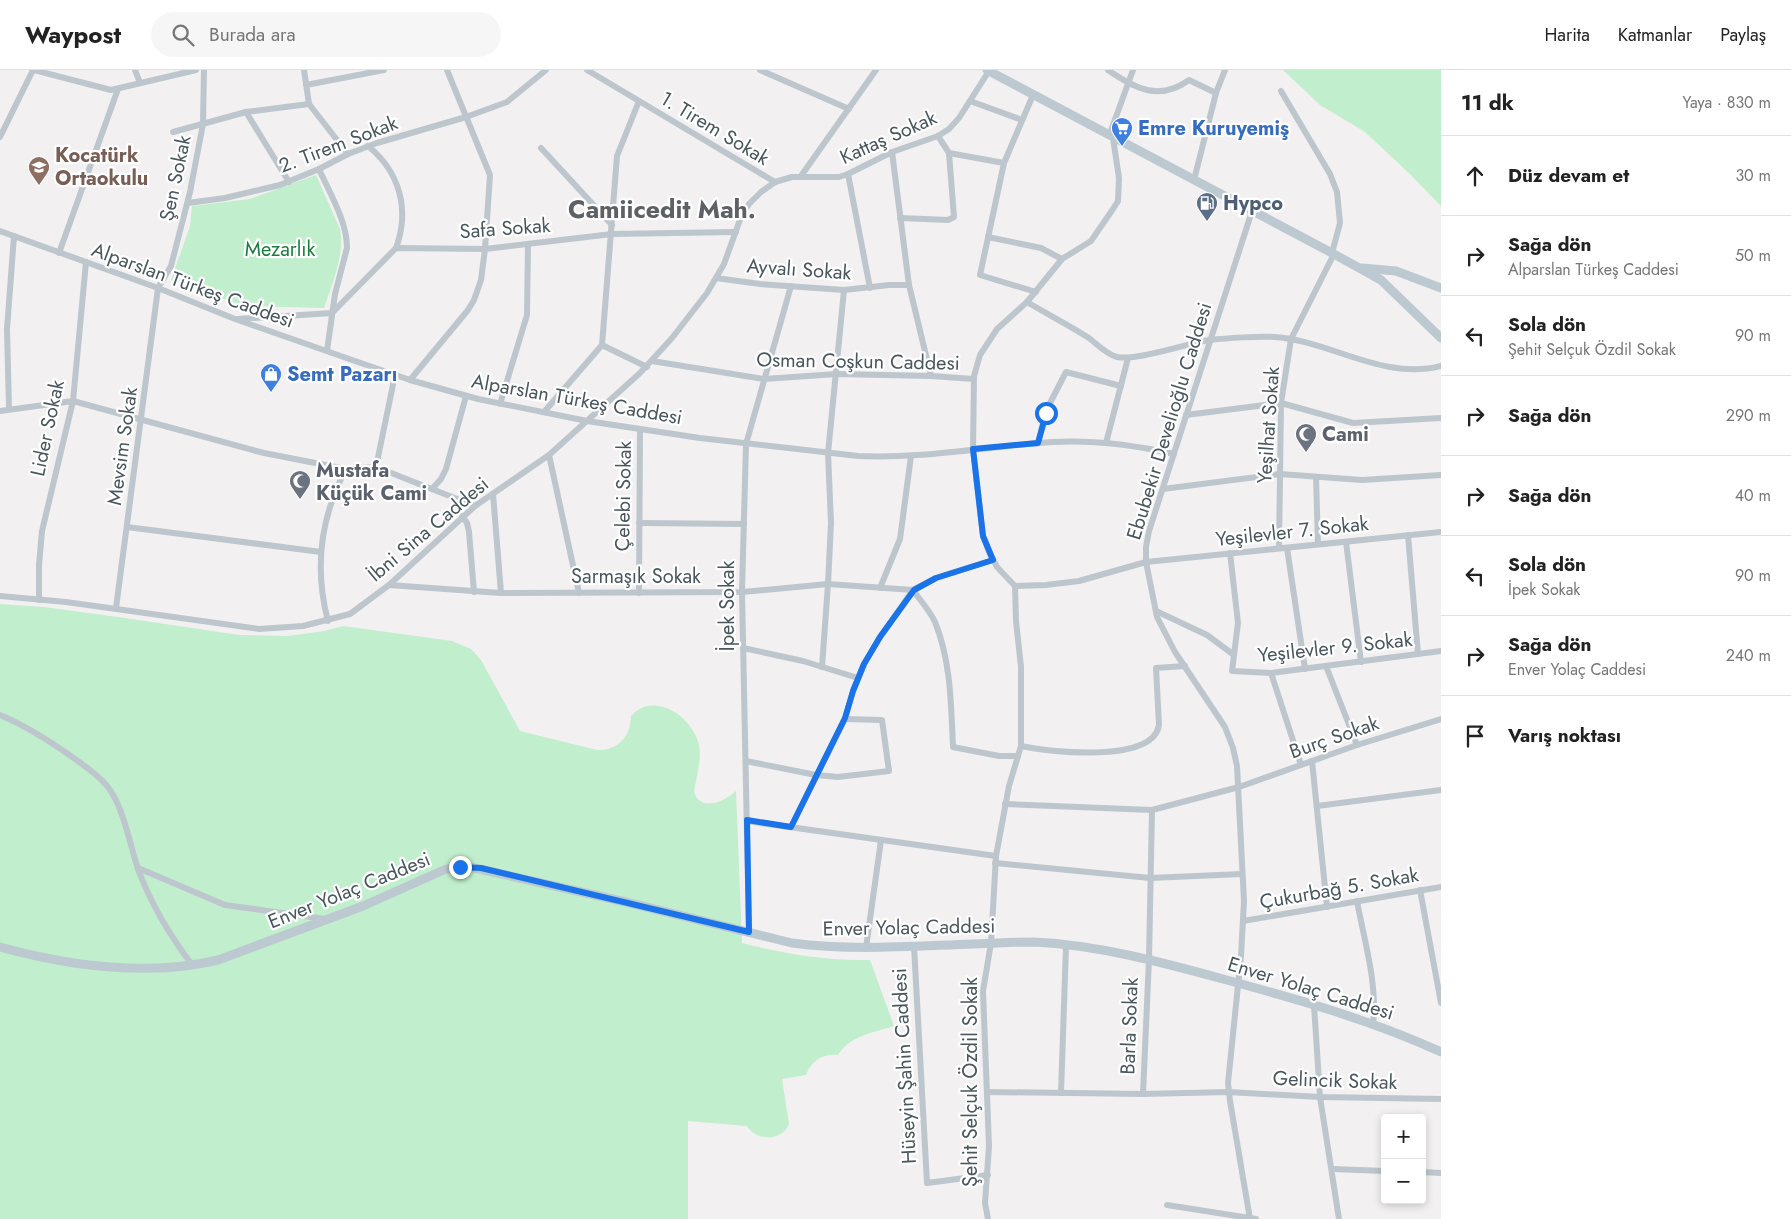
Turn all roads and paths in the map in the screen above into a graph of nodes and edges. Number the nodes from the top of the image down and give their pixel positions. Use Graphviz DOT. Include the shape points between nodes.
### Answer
graph roads {
  1 [pos="34,70"];
  2 [pos="135,70"];
  3 [pos="196,70"];
  4 [pos="204,70"];
  5 [pos="304,70"];
  6 [pos="384,70"];
  7 [pos="447,70"];
  8 [pos="546,70"];
  9 [pos="588,70"];
  10 [pos="760,70"];
  11 [pos="876,70"];
  12 [pos="1108,70"];
  13 [pos="1133,70"];
  14 [pos="1225,70"];
  15 [pos="988,71"];
  16 [pos="140,83"];
  17 [pos="1129,84"];
  18 [pos="306,85"];
  19 [pos="118,89"];
  20 [pos="1281,91"];
  21 [pos="1216,93"];
  22 [pos="1034,95"];
  23 [pos="639,101"];
  24 [pos="970,101"];
  25 [pos="309,104"];
  26 [pos="849,109"];
  27 [pos="246,112"];
  28 [pos="466,117"];
  29 [pos="1022,120"];
  30 [pos="203,124"];
  31 [pos="173,132"];
  32 [pos="938,136"];
  33 [pos="0,137"];
  34 [pos="1111,137"];
  35 [pos="368,146"];
  36 [pos="541,148"];
  37 [pos="892,152"];
  38 [pos="949,152"];
  39 [pos="348,154"];
  40 [pos="1004,163"];
  41 [pos="319,169"];
  42 [pos="848,174"];
  43 [pos="801,176"];
  44 [pos="1194,180"];
  45 [pos="289,182"];
  46 [pos="775,182"];
  47 [pos="188,203"];
  48 [pos="1252,211"];
  49 [pos="900,218"];
  50 [pos="612,225"];
  51 [pos="0,231"];
  52 [pos="736,232"];
  53 [pos="612,234"];
  54 [pos="14,236"];
  55 [pos="988,237"];
  56 [pos="528,244"];
  57 [pos="396,248"];
  58 [pos="485,248"];
  59 [pos="59,253"];
  60 [pos="1333,253"];
  61 [pos="1062,259"];
  62 [pos="86,262"];
  63 [pos="1359,268"];
  64 [pos="716,278"];
  65 [pos="909,285"];
  66 [pos="790,286"];
  67 [pos="158,288"];
  68 [pos="870,288"];
  69 [pos="1441,288"];
  70 [pos="844,290"];
  71 [pos="1036,292"];
  72 [pos="1027,302"];
  73 [pos="332,313"];
  74 [pos="235,319"];
  75 [pos="1441,338"];
  76 [pos="1291,339"];
  77 [pos="1211,340"];
  78 [pos="602,345"];
  79 [pos="327,351"];
  80 [pos="1128,358"];
  81 [pos="652,361"];
  82 [pos="1441,366"];
  83 [pos="647,367"];
  84 [pos="837,374"];
  85 [pos="395,375"];
  86 [pos="931,376"];
  87 [pos="764,379"];
  88 [pos="974,379"];
  89 [pos="410,380"];
  90 [pos="1121,386"];
  91 [pos="466,396"];
  92 [pos="73,401"];
  93 [pos="1281,403"];
  94 [pos="500,404"];
  95 [pos="9,410"];
  96 [pos="0,411"];
  97 [pos="544,412"];
  98 [pos="1186,415"];
  99 [pos="1441,418"];
  100 [pos="142,419"];
  101 [pos="588,421"];
  102 [pos="640,429"];
  103 [pos="1038,443"];
  104 [pos="1106,443"];
  105 [pos="746,444"];
  106 [pos="973,449"];
  107 [pos="828,453"];
  108 [pos="1174,454"];
  109 [pos="549,455"];
  110 [pos="912,456"];
  111 [pos="376,467"];
  112 [pos="346,469"];
  113 [pos="1280,474"];
  114 [pos="1441,475"];
  115 [pos="1316,476"];
  116 [pos="432,489"];
  117 [pos="1163,489"];
  118 [pos="493,494"];
  119 [pos="475,506"];
  120 [pos="462,516"];
  121 [pos="639,522"];
  122 [pos="744,524"];
  123 [pos="128,527"];
  124 [pos="1441,532"];
  125 [pos="1408,535"];
  126 [pos="1346,542"];
  127 [pos="1318,544"];
  128 [pos="1279,548"];
  129 [pos="1287,548"];
  130 [pos="320,552"];
  131 [pos="1230,553"];
  132 [pos="993,560"];
  133 [pos="1146,562"];
  134 [pos="828,584"];
  135 [pos="389,585"];
  136 [pos="1015,586"];
  137 [pos="880,588"];
  138 [pos="914,590"];
  139 [pos="474,592"];
  140 [pos="742,592"];
  141 [pos="501,593"];
  142 [pos="579,593"];
  143 [pos="639,593"];
  144 [pos="0,596"];
  145 [pos="39,600"];
  146 [pos="116,608"];
  147 [pos="1156,611"];
  148 [pos="328,621"];
  149 [pos="743,648"];
  150 [pos="1441,651"];
  151 [pos="1234,654"];
  152 [pos="1418,654"];
  153 [pos="1361,662"];
  154 [pos="1184,666"];
  155 [pos="1326,666"];
  156 [pos="822,667"];
  157 [pos="1305,669"];
  158 [pos="1271,673"];
  159 [pos="858,678"];
  160 [pos="0,714"];
  161 [pos="845,718"];
  162 [pos="1441,719"];
  163 [pos="1357,745"];
  164 [pos="1021,746"];
  165 [pos="1018,756"];
  166 [pos="746,761"];
  167 [pos="1312,761"];
  168 [pos="1301,765"];
  169 [pos="816,775"];
  170 [pos="1239,787"];
  171 [pos="1441,790"];
  172 [pos="1005,804"];
  173 [pos="1316,806"];
  174 [pos="1152,810"];
  175 [pos="747,820"];
  176 [pos="791,827"];
  177 [pos="882,840"];
  178 [pos="995,859"];
  179 [pos="138,868"];
  180 [pos="1242,874"];
  181 [pos="1150,878"];
  182 [pos="1441,887"];
  183 [pos="1420,890"];
  184 [pos="1356,901"];
  185 [pos="1327,907"];
  186 [pos="326,919"];
  187 [pos="1243,921"];
  188 [pos="749,932"];
  189 [pos="991,943"];
  190 [pos="914,946"];
  191 [pos="1066,946"];
  192 [pos="0,947"];
  193 [pos="866,948"];
  194 [pos="1149,959"];
  195 [pos="193,966"];
  196 [pos="1238,983"];
  197 [pos="1441,1003"];
  198 [pos="1314,1005"];
  199 [pos="1372,1024"];
  200 [pos="1441,1052"];
  201 [pos="987,1092"];
  202 [pos="1228,1092"];
  203 [pos="1061,1093"];
  204 [pos="1143,1094"];
  205 [pos="1320,1097"];
  206 [pos="1441,1099"];
  207 [pos="1332,1169"];
  208 [pos="1381,1171"];
  209 [pos="1426,1172"];
  210 [pos="1441,1173"];
  211 [pos="988,1175"];
  212 [pos="1167,1205"];
  213 [pos="988,1219"];
  214 [pos="1252,1219"];
  215 [pos="1339,1219"];
  1 -- 19 [label="street" via="111,90"];
  1 -- 33 [label="street"];
  2 -- 16 [label="street"];
  3 -- 16 [label="street"];
  4 -- 30 [label="street, Şen Sokak"];
  5 -- 18 [label="street"];
  6 -- 18 [label="street"];
  7 -- 28 [label="street"];
  8 -- 28 [label="street, 2. Tirem Sokak" via="507,102"];
  9 -- 23 [label="street, 1. Tirem Sokak"];
  10 -- 26 [label="street"];
  11 -- 26 [label="street"];
  12 -- 17 [label="street"];
  13 -- 17 [label="street"];
  14 -- 21 [label="street"];
  15 -- 22 [label="street"];
  15 -- 24 [label="street, Kattaş Sokak"];
  16 -- 19 [label="street"];
  17 -- 21 [label="street" via="1157,91 1177,87 1189,80"];
  17 -- 34 [label="street"];
  18 -- 25 [label="street"];
  19 -- 59 [label="street"];
  20 -- 60 [label="street, Yeşilhat Sokak" via="1330,174 1337,192 1340,223"];
  21 -- 44 [label="street"];
  22 -- 29 [label="street"];
  22 -- 34 [label="street"];
  23 -- 46 [label="street, 1. Tirem Sokak"];
  23 -- 50 [label="street" via="617,156"];
  24 -- 29 [label="street"];
  24 -- 32 [label="street, Kattaş Sokak" via="954,124"];
  25 -- 27 [label="street"];
  25 -- 39 [label="street"];
  26 -- 43 [label="street"];
  27 -- 30 [label="street"];
  27 -- 45 [label="street"];
  28 -- 35 [label="street, 2. Tirem Sokak"];
  28 -- 58 [label="street" via="490,175"];
  29 -- 40 [label="street"];
  30 -- 31 [label="street"];
  30 -- 47 [label="street, Şen Sokak"];
  32 -- 37 [label="street, Kattaş Sokak"];
  32 -- 38 [label="street"];
  34 -- 44 [label="street"];
  34 -- 61 [label="street" via="1118,167 1118,201 1091,242"];
  35 -- 39 [label="street, 2. Tirem Sokak"];
  35 -- 57 [label="street" via="388,168 401,195 403,222"];
  36 -- 50 [label="street"];
  37 -- 42 [label="street, Kattaş Sokak"];
  37 -- 49 [label="street"];
  38 -- 40 [label="street"];
  38 -- 49 [label="street" via="954,217 948,220"];
  39 -- 41 [label="street, 2. Tirem Sokak"];
  40 -- 55 [label="street"];
  41 -- 45 [label="street, 2. Tirem Sokak"];
  41 -- 73 [label="street" via="347,240"];
  42 -- 43 [label="street, Kattaş Sokak"];
  42 -- 68 [label="street"];
  43 -- 46 [label="street, İbni Sina Caddesi"];
  44 -- 48 [label="street"];
  45 -- 47 [label="street, 2. Tirem Sokak" via="243,195"];
  46 -- 52 [label="street, İbni Sina Caddesi" via="749,204"];
  47 -- 67 [label="street, Şen Sokak" via="171,266"];
  48 -- 60 [label="street"];
  48 -- 77 [label="street, Ebubekir Develioğlu Caddesi"];
  49 -- 65 [label="street"];
  50 -- 53 [label="street"];
  51 -- 54 [label="street, Alparslan Türkeş Caddesi"];
  52 -- 53 [label="street, Safa Sokak"];
  52 -- 64 [label="street, İbni Sina Caddesi"];
  53 -- 56 [label="street, Safa Sokak"];
  53 -- 78 [label="street"];
  54 -- 59 [label="street, Alparslan Türkeş Caddesi"];
  54 -- 95 [label="street" via="7,329"];
  55 -- 61 [label="street" via="1041,248"];
  55 -- 71 [label="street" via="980,275"];
  56 -- 58 [label="street, Safa Sokak"];
  56 -- 94 [label="street" via="527,315"];
  57 -- 58 [label="street, Safa Sokak"];
  57 -- 73 [label="street"];
  58 -- 89 [label="street" via="481,280 471,305"];
  59 -- 62 [label="street, Alparslan Türkeş Caddesi"];
  60 -- 63 [label="street"];
  60 -- 76 [label="street, Yeşilhat Sokak"];
  61 -- 71 [label="street"];
  62 -- 67 [label="street, Alparslan Türkeş Caddesi"];
  62 -- 92 [label="street, Lider Sokak"];
  63 -- 69 [label="street" via="1396,271"];
  63 -- 75 [label="street" via="1381,280"];
  64 -- 66 [label="street, Ayvalı Sokak"];
  64 -- 81 [label="street, İbni Sina Caddesi" via="685,324"];
  65 -- 68 [label="street, Ayvalı Sokak"];
  65 -- 86 [label="street"];
  66 -- 70 [label="street, Ayvalı Sokak"];
  66 -- 87 [label="street, İpek Sokak"];
  67 -- 74 [label="street, Alparslan Türkeş Caddesi"];
  67 -- 100 [label="street, Mevsim Sokak"];
  68 -- 70 [label="street, Ayvalı Sokak"];
  70 -- 84 [label="street"];
  71 -- 72 [label="street"];
  72 -- 80 [label="street" via="1110,354"];
  72 -- 88 [label="street" via="990,337 980,356"];
  73 -- 74 [label="street"];
  73 -- 79 [label="street"];
  74 -- 79 [label="street, Alparslan Türkeş Caddesi"];
  76 -- 77 [label="street"];
  76 -- 82 [label="street" via="1386,367 1420,369"];
  76 -- 93 [label="street, Yeşilhat Sokak"];
  77 -- 80 [label="street"];
  77 -- 98 [label="street, Ebubekir Develioğlu Caddesi"];
  78 -- 83 [label="street"];
  78 -- 97 [label="street"];
  79 -- 85 [label="street, Alparslan Türkeş Caddesi"];
  80 -- 90 [label="street"];
  81 -- 83 [label="street, İbni Sina Caddesi"];
  81 -- 87 [label="street, Osman Coşkun Caddesi"];
  83 -- 101 [label="street, İbni Sina Caddesi"];
  84 -- 86 [label="street, Osman Coşkun Caddesi"];
  84 -- 87 [label="street, Osman Coşkun Caddesi"];
  84 -- 107 [label="street"];
  85 -- 89 [label="street, Alparslan Türkeş Caddesi"];
  85 -- 111 [label="street"];
  86 -- 88 [label="street, Osman Coşkun Caddesi"];
  87 -- 105 [label="street, İpek Sokak"];
  88 -- 106 [label="street"];
  89 -- 91 [label="street, Alparslan Türkeş Caddesi"];
  90 -- 103 [label="street" via="1066,372 1048,408"];
  90 -- 104 [label="street"];
  91 -- 94 [label="street, Alparslan Türkeş Caddesi"];
  91 -- 116 [label="street" via="446,468"];
  92 -- 95 [label="street"];
  92 -- 100 [label="street"];
  92 -- 145 [label="street, Lider Sokak" via="42,531"];
  93 -- 98 [label="street"];
  93 -- 99 [label="street" via="1353,423"];
  93 -- 113 [label="street, Yeşilhat Sokak"];
  94 -- 97 [label="street, Alparslan Türkeş Caddesi"];
  95 -- 96 [label="street"];
  97 -- 101 [label="street, Alparslan Türkeş Caddesi"];
  98 -- 108 [label="street, Ebubekir Develioğlu Caddesi"];
  100 -- 112 [label="street" via="264,453"];
  100 -- 123 [label="street, Mevsim Sokak"];
  101 -- 102 [label="street, Alparslan Türkeş Caddesi"];
  101 -- 109 [label="street, İbni Sina Caddesi"];
  102 -- 105 [label="street, Alparslan Türkeş Caddesi"];
  102 -- 121 [label="street, Çelebi Sokak"];
  103 -- 104 [label="street, Alparslan Türkeş Caddesi"];
  103 -- 106 [label="street, Alparslan Türkeş Caddesi"];
  104 -- 108 [label="street, Alparslan Türkeş Caddesi"];
  105 -- 107 [label="street, Alparslan Türkeş Caddesi"];
  105 -- 122 [label="street, İpek Sokak"];
  106 -- 110 [label="street, Alparslan Türkeş Caddesi"];
  106 -- 132 [label="street" via="983,536"];
  107 -- 110 [label="street, Alparslan Türkeş Caddesi"];
  107 -- 134 [label="street" via="831,523"];
  108 -- 117 [label="street, Ebubekir Develioğlu Caddesi"];
  109 -- 118 [label="street, İbni Sina Caddesi"];
  109 -- 142 [label="street"];
  110 -- 137 [label="street" via="900,539"];
  111 -- 112 [label="street"];
  111 -- 116 [label="street"];
  112 -- 130 [label="street" via="329,507"];
  113 -- 115 [label="street"];
  113 -- 117 [label="street"];
  113 -- 128 [label="street, Yeşilhat Sokak"];
  114 -- 115 [label="street" via="1362,480"];
  115 -- 127 [label="street"];
  116 -- 119 [label="street"];
  117 -- 133 [label="street, Ebubekir Develioğlu Caddesi" via="1147,539"];
  118 -- 119 [label="street, İbni Sina Caddesi"];
  118 -- 141 [label="street"];
  119 -- 120 [label="street, İbni Sina Caddesi"];
  120 -- 135 [label="street, İbni Sina Caddesi"];
  120 -- 139 [label="street" via="469,532"];
  121 -- 122 [label="street"];
  121 -- 143 [label="street, Çelebi Sokak"];
  122 -- 140 [label="street, İpek Sokak"];
  123 -- 130 [label="street"];
  123 -- 146 [label="street, Mevsim Sokak"];
  124 -- 125 [label="street, Yeşilevler 7. Sokak"];
  125 -- 126 [label="street, Yeşilevler 7. Sokak"];
  125 -- 152 [label="street"];
  126 -- 127 [label="street, Yeşilevler 7. Sokak"];
  126 -- 153 [label="street"];
  127 -- 129 [label="street, Yeşilevler 7. Sokak"];
  128 -- 129 [label="street, Yeşilevler 7. Sokak"];
  128 -- 131 [label="street, Yeşilevler 7. Sokak"];
  129 -- 157 [label="street"];
  130 -- 148 [label="street" via="321,585"];
  131 -- 133 [label="street, Yeşilevler 7. Sokak"];
  131 -- 151 [label="street" via="1238,622"];
  132 -- 136 [label="street"];
  132 -- 138 [label="street" via="936,578"];
  133 -- 136 [label="street, Yeşilevler 7. Sokak" via="1079,581"];
  133 -- 147 [label="street, Ebubekir Develioğlu Caddesi"];
  134 -- 137 [label="street, Sarmaşık Sokak"];
  134 -- 140 [label="street, Sarmaşık Sokak"];
  134 -- 156 [label="street"];
  135 -- 139 [label="street, Sarmaşık Sokak"];
  135 -- 148 [label="street, İbni Sina Caddesi" via="350,614"];
  136 -- 164 [label="street, Şehit Selçuk Özdil Sokak" via="1021,667"];
  137 -- 138 [label="street, Sarmaşık Sokak"];
  138 -- 159 [label="street" via="880,637"];
  138 -- 165 [label="street" via="934,620 944,653 950,685 953,747 999,756"];
  139 -- 141 [label="street, Sarmaşık Sokak"];
  140 -- 143 [label="street, Sarmaşık Sokak"];
  140 -- 149 [label="street, İpek Sokak"];
  141 -- 142 [label="street, Sarmaşık Sokak"];
  142 -- 143 [label="street, Sarmaşık Sokak"];
  144 -- 145 [label="street, İbni Sina Caddesi"];
  145 -- 146 [label="street, İbni Sina Caddesi"];
  146 -- 148 [label="street, İbni Sina Caddesi" via="259,628 291,628"];
  147 -- 151 [label="street" via="1207,635"];
  147 -- 154 [label="street, Ebubekir Develioğlu Caddesi" via="1168,641"];
  149 -- 156 [label="street"];
  149 -- 166 [label="street, İpek Sokak"];
  150 -- 152 [label="street, Yeşilevler 9. Sokak"];
  151 -- 158 [label="street, Yeşilevler 9. Sokak" via="1232,671"];
  152 -- 153 [label="street, Yeşilevler 9. Sokak"];
  153 -- 155 [label="street, Yeşilevler 9. Sokak"];
  154 -- 164 [label="street" via="1156,668 1159,725 1149,741 1095,753 1050,752"];
  154 -- 170 [label="street, Ebubekir Develioğlu Caddesi" via="1230,738"];
  155 -- 157 [label="street, Yeşilevler 9. Sokak"];
  155 -- 163 [label="street"];
  156 -- 159 [label="street"];
  157 -- 158 [label="street, Yeşilevler 9. Sokak"];
  158 -- 168 [label="street"];
  159 -- 161 [label="street"];
  160 -- 179 [label="street" via="53,744 105,784 117,802"];
  161 -- 169 [label="street"];
  161 -- 169 [label="street" via="882,720 889,771 838,777"];
  162 -- 163 [label="street, Burç Sokak"];
  163 -- 167 [label="street, Burç Sokak"];
  164 -- 165 [label="street, Şehit Selçuk Özdil Sokak"];
  165 -- 172 [label="street, Şehit Selçuk Özdil Sokak"];
  166 -- 169 [label="street"];
  166 -- 175 [label="street, İpek Sokak"];
  167 -- 168 [label="street, Burç Sokak"];
  167 -- 173 [label="street"];
  168 -- 170 [label="street, Burç Sokak"];
  169 -- 176 [label="street"];
  170 -- 174 [label="street, Burç Sokak"];
  170 -- 180 [label="street, Ebubekir Develioğlu Caddesi"];
  171 -- 173 [label="street"];
  172 -- 174 [label="street, Burç Sokak"];
  172 -- 178 [label="street, Şehit Selçuk Özdil Sokak"];
  173 -- 185 [label="street"];
  174 -- 181 [label="street, Barla Sokak"];
  175 -- 176 [label="street"];
  175 -- 188 [label="street, İpek Sokak"];
  176 -- 177 [label="street"];
  177 -- 178 [label="street"];
  177 -- 193 [label="street"];
  178 -- 181 [label="street"];
  178 -- 189 [label="street, Şehit Selçuk Özdil Sokak"];
  179 -- 186 [label="street" via="225,905"];
  179 -- 195 [label="street" via="160,916"];
  180 -- 181 [label="street"];
  180 -- 187 [label="street, Ebubekir Develioğlu Caddesi"];
  181 -- 194 [label="street, Barla Sokak"];
  182 -- 183 [label="street, Çukurbağ 5. Sokak"];
  183 -- 184 [label="street, Çukurbağ 5. Sokak"];
  183 -- 197 [label="street"];
  184 -- 185 [label="street, Çukurbağ 5. Sokak"];
  184 -- 199 [label="street" via="1373,990"];
  185 -- 187 [label="street, Çukurbağ 5. Sokak"];
  186 -- 188 [label="street, Enver Yolaç Caddesi" via="446,869 470,867"];
  186 -- 195 [label="street, Enver Yolaç Caddesi" via="218,960"];
  187 -- 196 [label="street, Ebubekir Develioğlu Caddesi"];
  188 -- 193 [label="street, Enver Yolaç Caddesi" via="810,945"];
  189 -- 190 [label="street, Enver Yolaç Caddesi"];
  189 -- 191 [label="street, Enver Yolaç Caddesi" via="1033,942"];
  189 -- 201 [label="street, Şehit Selçuk Özdil Sokak" via="983,991"];
  190 -- 193 [label="street, Enver Yolaç Caddesi"];
  190 -- 211 [label="street, Hüseyin Şahin Caddesi" via="927,1183"];
  191 -- 194 [label="street, Enver Yolaç Caddesi"];
  191 -- 203 [label="street"];
  192 -- 195 [label="street, Enver Yolaç Caddesi" via="109,966"];
  194 -- 196 [label="street, Enver Yolaç Caddesi"];
  194 -- 204 [label="street, Barla Sokak"];
  196 -- 198 [label="street, Enver Yolaç Caddesi"];
  196 -- 202 [label="street, Ebubekir Develioğlu Caddesi"];
  198 -- 199 [label="street, Enver Yolaç Caddesi"];
  198 -- 205 [label="street"];
  199 -- 200 [label="street, Enver Yolaç Caddesi"];
  201 -- 203 [label="street, Gelincik Sokak"];
  201 -- 211 [label="street, Şehit Selçuk Özdil Sokak"];
  202 -- 204 [label="street, Gelincik Sokak"];
  202 -- 205 [label="street, Gelincik Sokak"];
  202 -- 214 [label="street, Ebubekir Develioğlu Caddesi"];
  203 -- 204 [label="street, Gelincik Sokak"];
  205 -- 206 [label="street, Gelincik Sokak"];
  205 -- 207 [label="street"];
  207 -- 208 [label="street"];
  207 -- 215 [label="street"];
  209 -- 210 [label="street"];
  211 -- 213 [label="street, Şehit Selçuk Özdil Sokak" via="985,1203"];
  212 -- 214 [label="street"];
}
